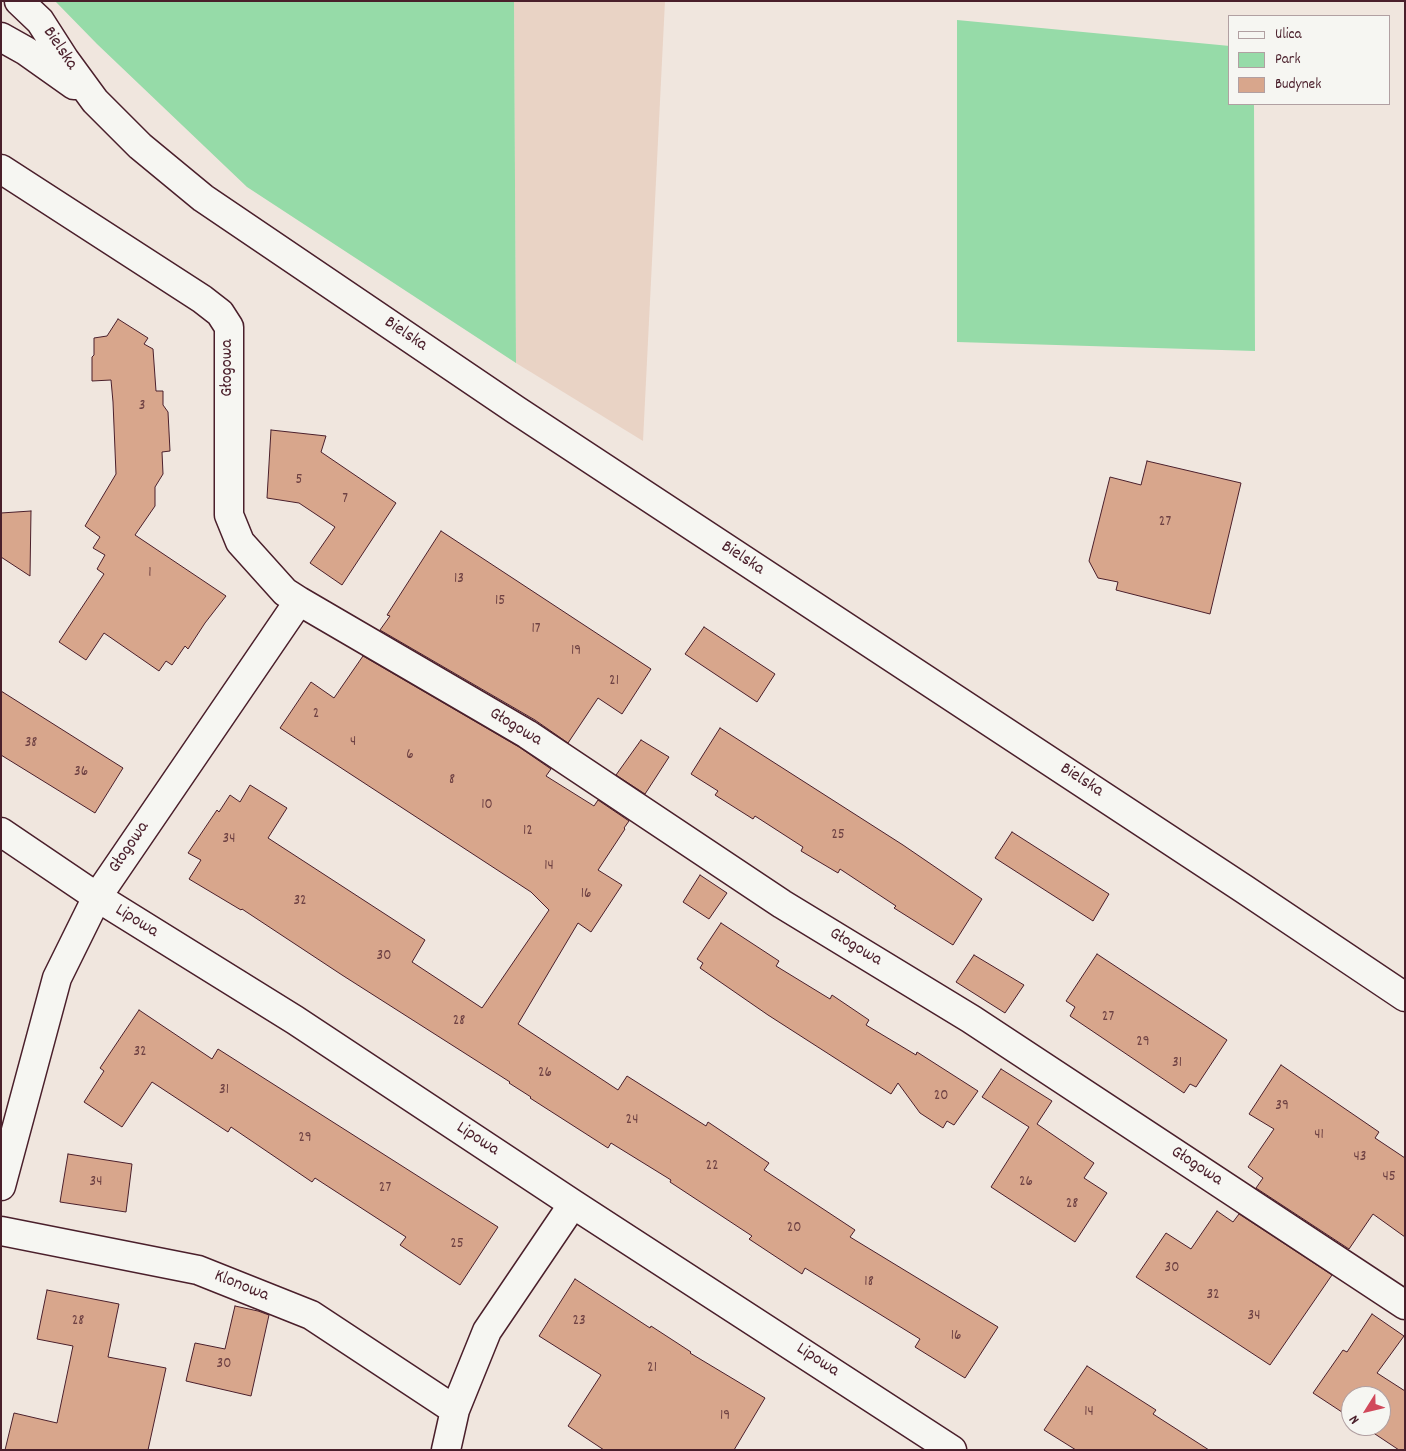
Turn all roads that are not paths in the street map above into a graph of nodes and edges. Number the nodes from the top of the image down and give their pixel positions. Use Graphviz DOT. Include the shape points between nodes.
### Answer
graph roads {
  1 [pos="20,1"];
  2 [pos="1,36"];
  3 [pos="95,101"];
  4 [pos="1,169"];
  5 [pos="299,601"];
  6 [pos="1,832"];
  7 [pos="97,897"];
  8 [pos="1405,997"];
  9 [pos="1,1186"];
  10 [pos="573,1204"];
  11 [pos="1,1231"];
  12 [pos="1405,1305"];
  13 [pos="455,1410"];
  14 [pos="446,1450"];
  15 [pos="952,1450"];
  1 -- 3 [label="street, Bielska" via="40,21"];
  2 -- 3 [label="street, Bielska"];
  3 -- 8 [label="street, Bielska" via="140,146 203,198 524,415"];
  4 -- 5 [label="street, Głogowa" via="220,313 229,327 229,516 240,542 285,592"];
  5 -- 7 [label="street, Głogowa"];
  5 -- 12 [label="street, Głogowa" via="527,734 782,904 971,1019"];
  6 -- 7 [label="street, Lipowa"];
  7 -- 9 [label="street" via="57,978"];
  7 -- 10 [label="street, Lipowa" via="295,1020"];
  10 -- 13 [label="street" via="487,1331"];
  10 -- 15 [label="street, Lipowa"];
  11 -- 13 [label="street, Klonowa" via="198,1270 311,1315"];
  13 -- 14 [label="street"];
}
